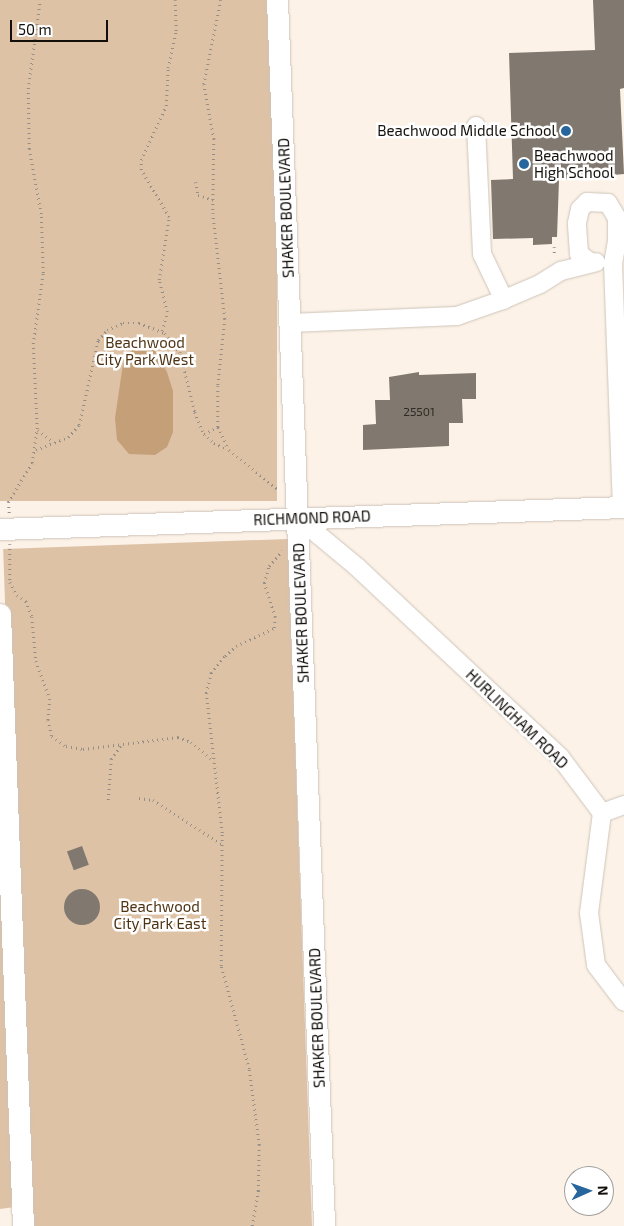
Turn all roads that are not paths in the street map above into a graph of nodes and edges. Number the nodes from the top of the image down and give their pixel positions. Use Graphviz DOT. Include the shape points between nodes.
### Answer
graph roads {
  1 [pos="277,0"];
  2 [pos="476,126"];
  3 [pos="589,261"];
  4 [pos="618,262"];
  5 [pos="504,300"];
  6 [pos="290,324"];
  7 [pos="623,507"];
  8 [pos="298,518"];
  9 [pos="0,529"];
  10 [pos="0,614"];
  11 [pos="624,805"];
  12 [pos="4,807"];
  13 [pos="602,813"];
  14 [pos="624,1002"];
  15 [pos="23,1226"];
  16 [pos="324,1226"];
  1 -- 6 [label="main road, SHAKER BOULEVARD"];
  2 -- 5 [label="street" via="482,254"];
  3 -- 4 [label="street"];
  3 -- 4 [label="street" via="579,254 576,223 580,209 587,202 598,201 608,203 617,218"];
  3 -- 5 [label="street" via="561,271"];
  4 -- 7 [label="street"];
  5 -- 6 [label="street" via="457,316"];
  6 -- 8 [label="main road, SHAKER BOULEVARD"];
  7 -- 8 [label="main road, RICHMOND ROAD"];
  8 -- 9 [label="main road, RICHMOND ROAD"];
  8 -- 13 [label="street, HURLINGHAM ROAD" via="347,558 560,757"];
  8 -- 16 [label="main road, SHAKER BOULEVARD"];
  10 -- 12 [label="main road"];
  11 -- 13 [label="street"];
  12 -- 15 [label="main road"];
  13 -- 14 [label="street" via="589,913 596,965"];
}
